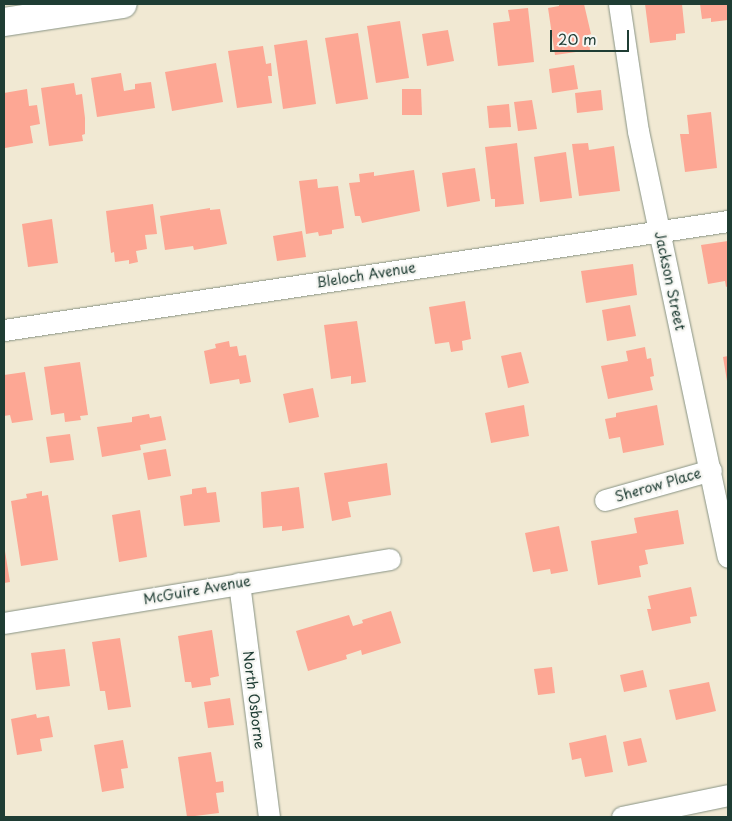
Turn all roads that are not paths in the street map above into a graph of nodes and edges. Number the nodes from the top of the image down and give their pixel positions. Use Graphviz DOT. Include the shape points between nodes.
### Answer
graph roads {
  1 [pos="123,4"];
  2 [pos="619,4"];
  3 [pos="4,22"];
  4 [pos="728,221"];
  5 [pos="659,230"];
  6 [pos="4,330"];
  7 [pos="711,470"];
  8 [pos="605,500"];
  9 [pos="728,557"];
  10 [pos="390,559"];
  11 [pos="239,583"];
  12 [pos="4,623"];
  13 [pos="728,795"];
  14 [pos="270,817"];
  15 [pos="622,817"];
  1 -- 3 [label="street"];
  2 -- 5 [label="street, Jackson Street" via="638,131"];
  4 -- 5 [label="street, Bleloch Avenue"];
  5 -- 6 [label="street, Bleloch Avenue"];
  5 -- 7 [label="street, Jackson Street"];
  7 -- 8 [label="street, Sherow Place"];
  7 -- 9 [label="street, Jackson Street"];
  10 -- 11 [label="street, McGuire Avenue"];
  11 -- 12 [label="street, McGuire Avenue"];
  11 -- 14 [label="street, North Osborne"];
  13 -- 15 [label="street"];
}
